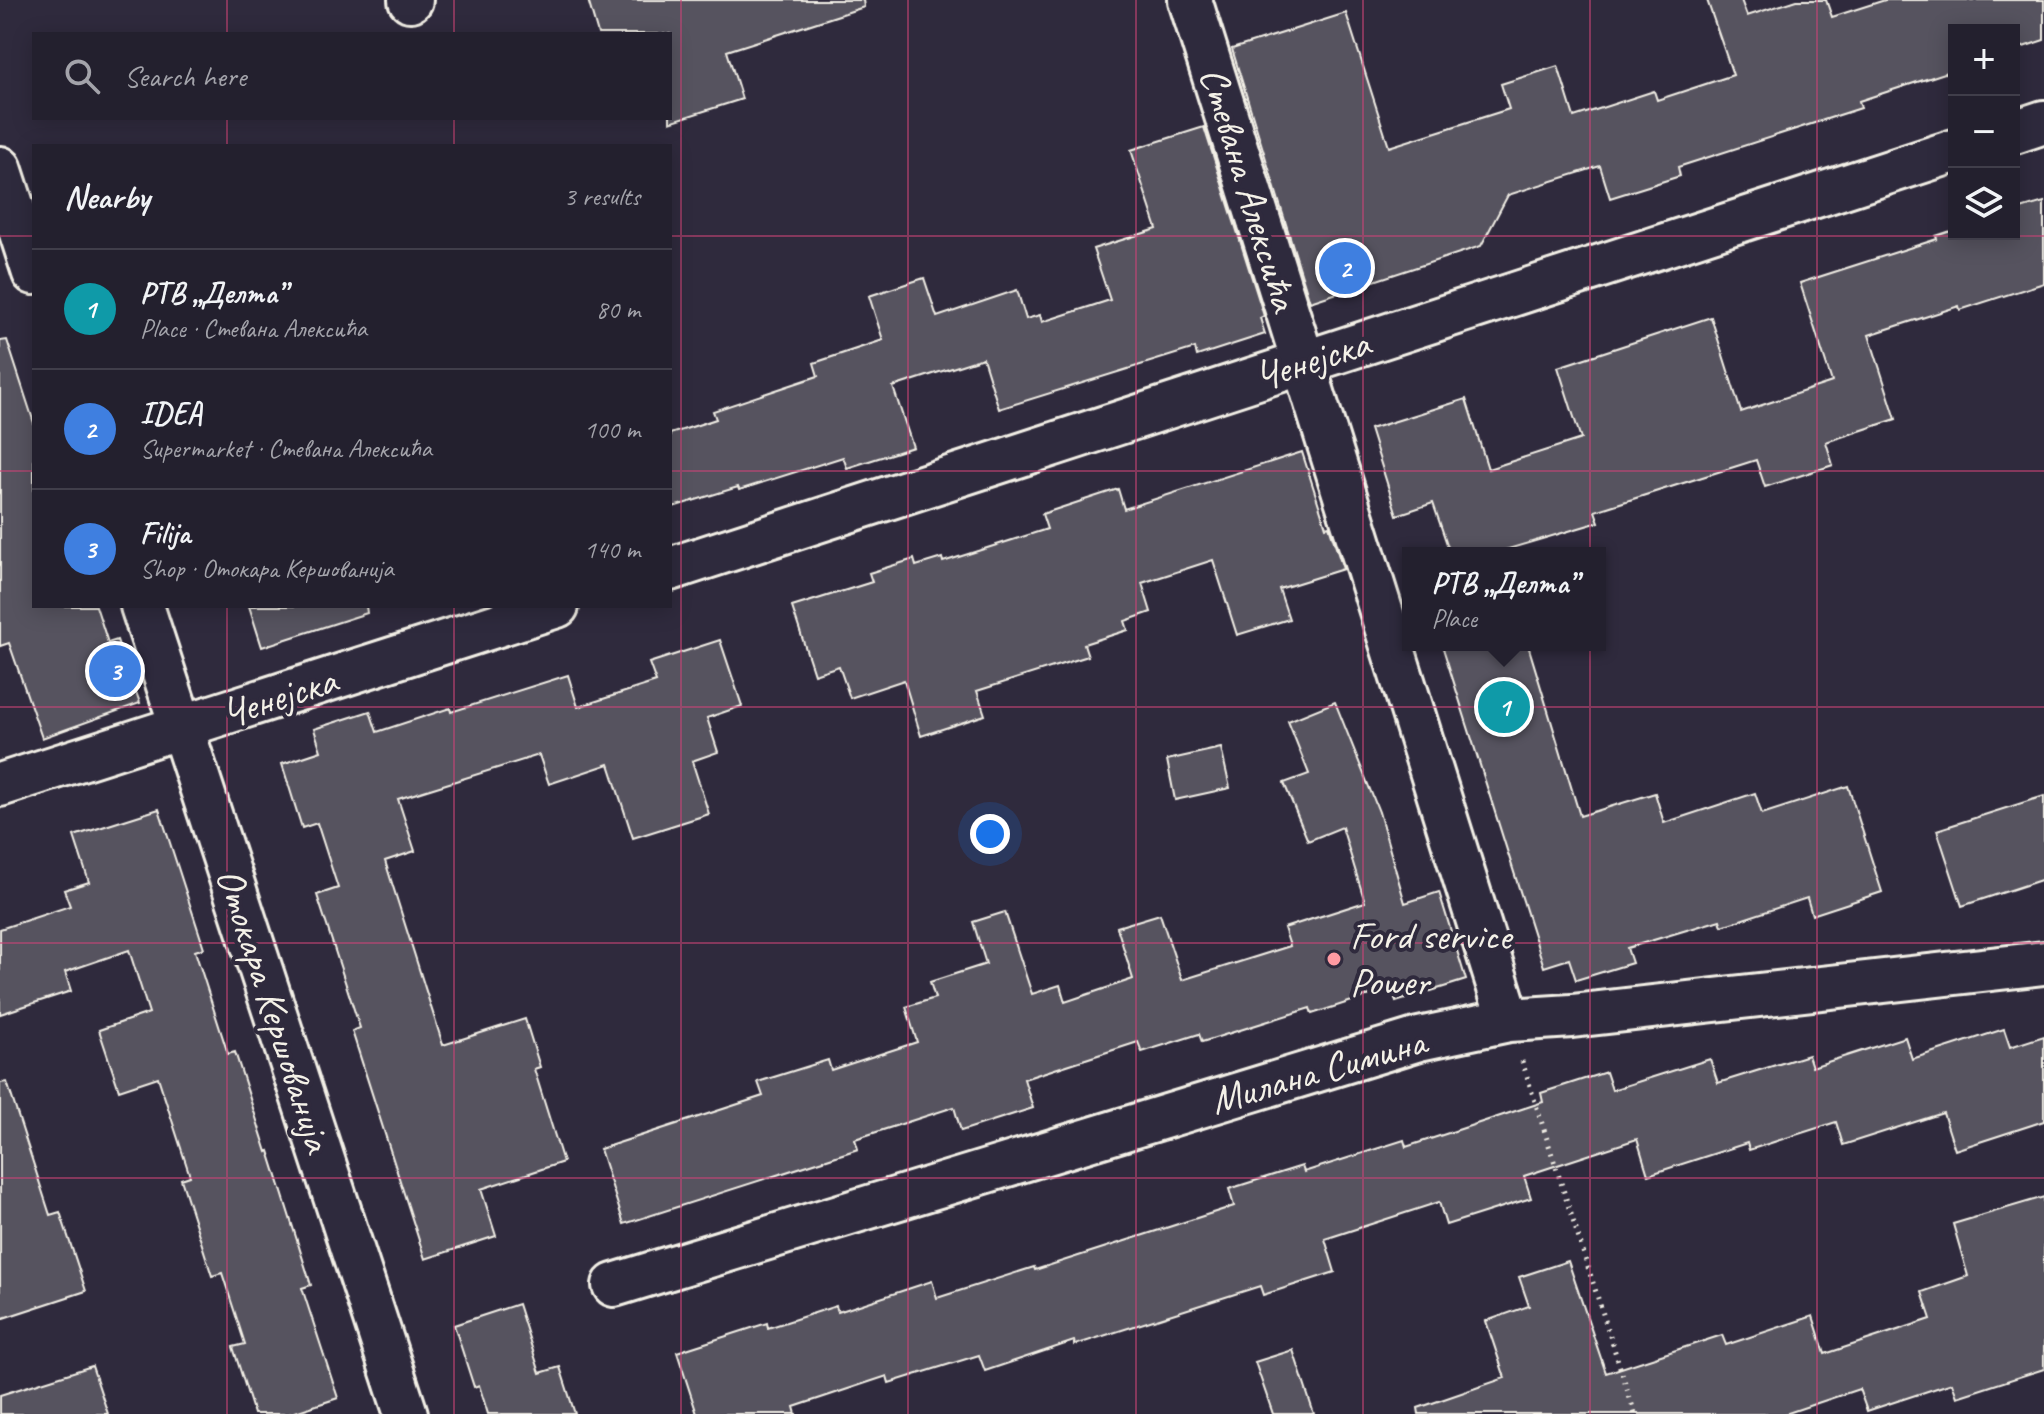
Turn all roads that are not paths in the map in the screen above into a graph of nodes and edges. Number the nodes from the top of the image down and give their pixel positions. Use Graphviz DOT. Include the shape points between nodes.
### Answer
graph roads {
  1 [pos="1190,0"];
  2 [pos="2044,122"];
  3 [pos="2020,130"];
  4 [pos="1948,153"];
  5 [pos="0,171"];
  6 [pos="32,267"];
  7 [pos="1303,362"];
  8 [pos="672,568"];
  9 [pos="143,608"];
  10 [pos="551,608"];
  11 [pos="182,728"];
  12 [pos="0,785"];
  13 [pos="2044,963"];
  14 [pos="1509,1020"];
  15 [pos="614,1285"];
  16 [pos="406,1414"];
  1 -- 7 [label="street, Стевана Алексића"];
  2 -- 3 [label="street"];
  4 -- 7 [label="street, Ченејска"];
  5 -- 6 [label="street"];
  7 -- 8 [label="street, Ченејска"];
  7 -- 14 [label="street, Стевана Алексића"];
  9 -- 11 [label="street, Отокара Кершованија"];
  10 -- 11 [label="street, Ченејска"];
  11 -- 12 [label="street, Ченејска"];
  11 -- 16 [label="street, Отокара Кершованија"];
  13 -- 14 [label="street, Милана Симина"];
  14 -- 15 [label="street, Милана Симина" via="1419,1039"];
}
